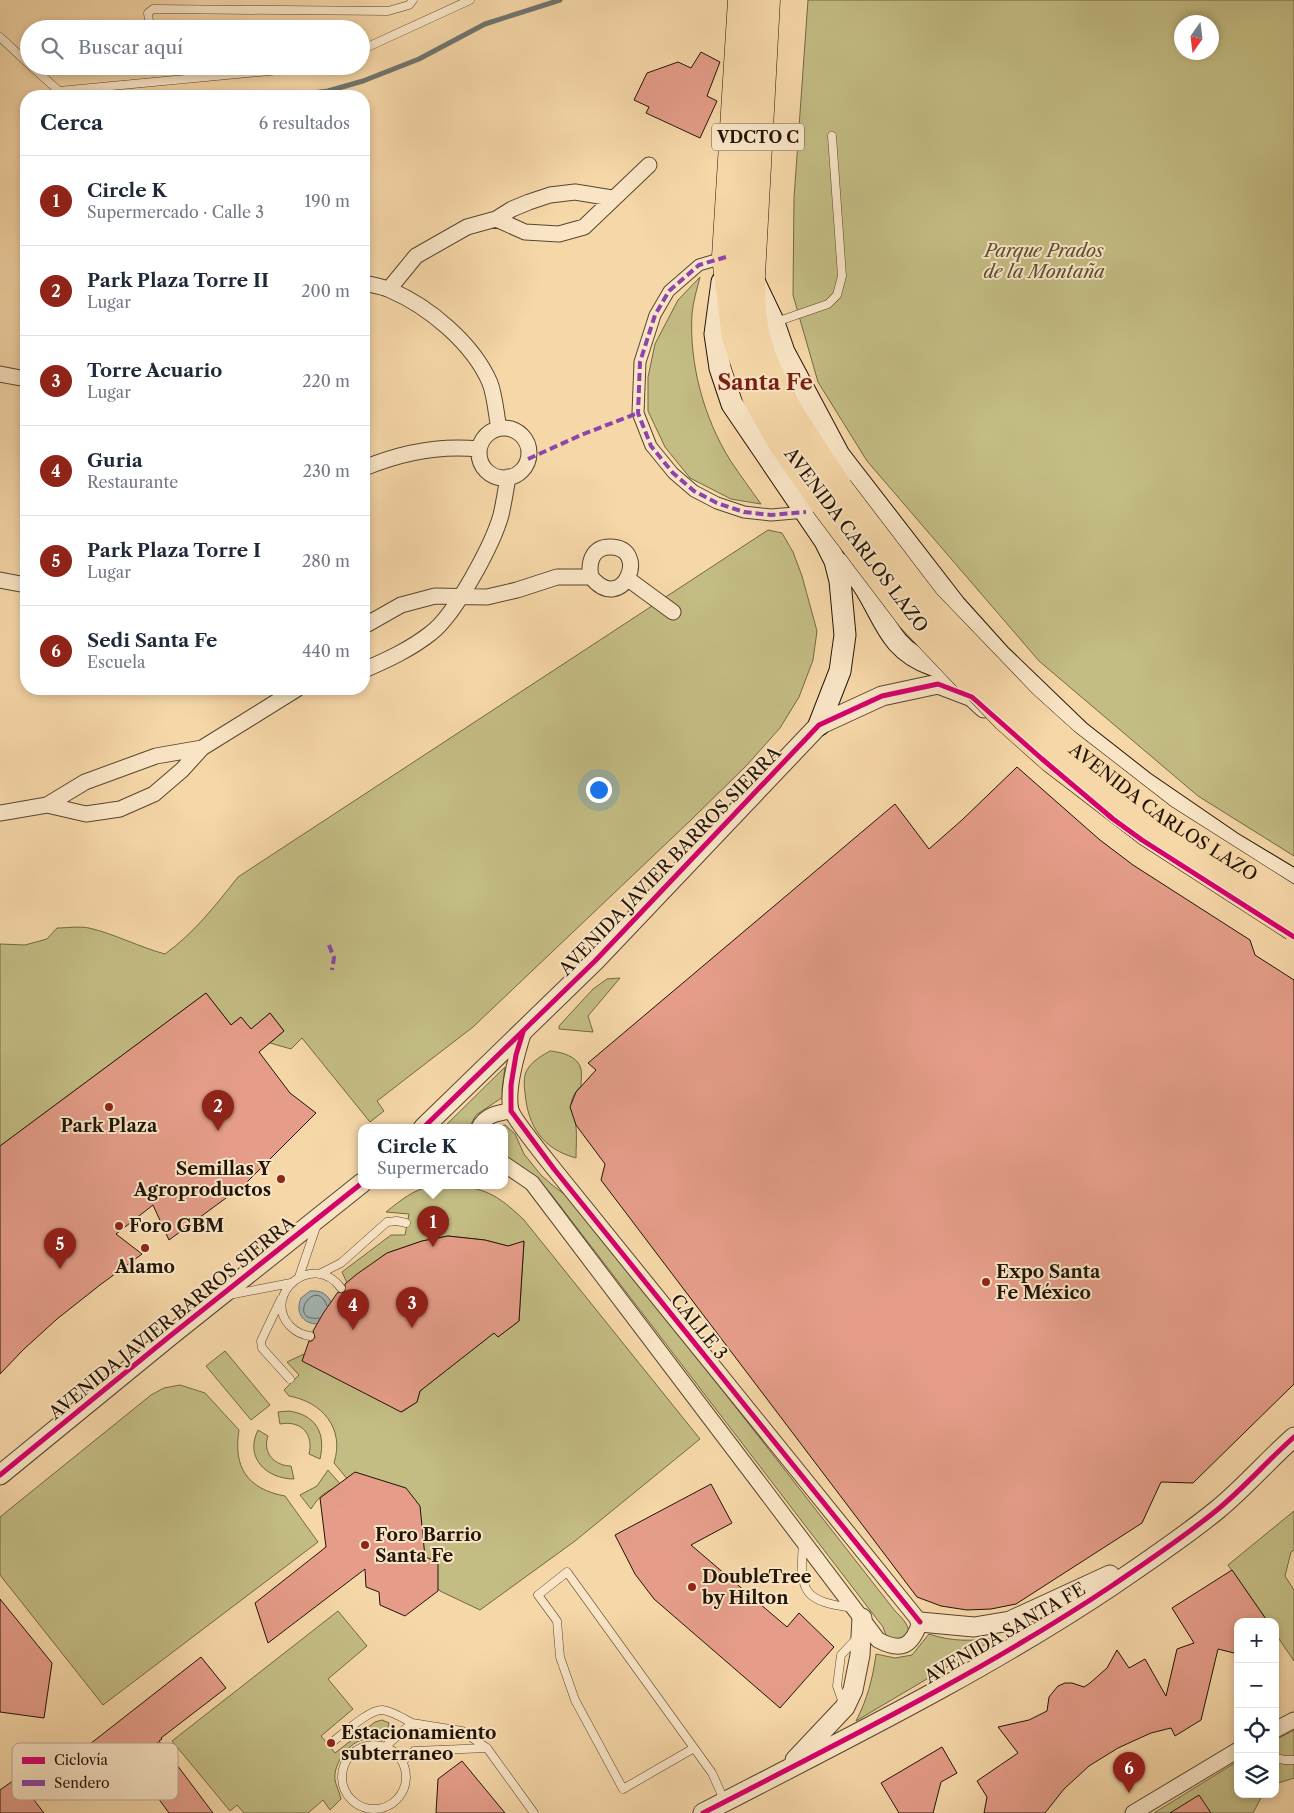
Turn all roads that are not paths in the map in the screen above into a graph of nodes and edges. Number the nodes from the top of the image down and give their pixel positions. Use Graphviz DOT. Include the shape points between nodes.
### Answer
graph roads {
  1 [pos="413,0"];
  2 [pos="470,0"];
  3 [pos="742,0"];
  4 [pos="766,0"];
  5 [pos="149,20"];
  6 [pos="0,37"];
  7 [pos="370,45"];
  8 [pos="20,56"];
  9 [pos="41,75"];
  10 [pos="193,75"];
  11 [pos="225,75"];
  12 [pos="193,78"];
  13 [pos="58,90"];
  14 [pos="69,90"];
  15 [pos="832,136"];
  16 [pos="649,165"];
  17 [pos="612,198"];
  18 [pos="496,219"];
  19 [pos="726,256"];
  20 [pos="751,275"];
  21 [pos="370,284"];
  22 [pos="389,289"];
  23 [pos="774,323"];
  24 [pos="0,374"];
  25 [pos="20,378"];
  26 [pos="499,428"];
  27 [pos="479,449"];
  28 [pos="370,466"];
  29 [pos="508,477"];
  30 [pos="823,502"];
  31 [pos="835,561"];
  32 [pos="591,577"];
  33 [pos="628,579"];
  34 [pos="0,580"];
  35 [pos="20,584"];
  36 [pos="460,597"];
  37 [pos="673,612"];
  38 [pos="370,623"];
  39 [pos="1000,655"];
  40 [pos="370,667"];
  41 [pos="287,695"];
  42 [pos="972,696"];
  43 [pos="819,725"];
  44 [pos="202,748"];
  45 [pos="47,805"];
  46 [pos="0,813"];
  47 [pos="1142,840"];
  48 [pos="1231,842"];
  49 [pos="1294,880"];
  50 [pos="1294,901"];
  51 [pos="1294,927"];
  52 [pos="1294,937"];
  53 [pos="524,1030"];
  54 [pos="511,1111"];
  55 [pos="427,1124"];
  56 [pos="481,1124"];
  57 [pos="508,1167"];
  58 [pos="358,1186"];
  59 [pos="319,1217"];
  60 [pos="406,1223"];
  61 [pos="319,1274"];
  62 [pos="299,1277"];
  63 [pos="291,1283"];
  64 [pos="341,1288"];
  65 [pos="285,1292"];
  66 [pos="221,1297"];
  67 [pos="310,1336"];
  68 [pos="290,1379"];
  69 [pos="1294,1437"];
  70 [pos="0,1475"];
  71 [pos="803,1541"];
  72 [pos="1162,1551"];
  73 [pos="859,1620"];
  74 [pos="920,1622"];
  75 [pos="1294,1720"];
  76 [pos="412,1723"];
  77 [pos="1279,1728"];
  78 [pos="332,1743"];
  79 [pos="386,1746"];
  80 [pos="487,1748"];
  81 [pos="694,1748"];
  82 [pos="1234,1752"];
  83 [pos="1279,1759"];
  84 [pos="1294,1760"];
  85 [pos="403,1761"];
  86 [pos="786,1770"];
  87 [pos="725,1802"];
  88 [pos="534,1813"];
  89 [pos="703,1813"];
  90 [pos="1133,1813"];
  1 -- 5 [label="lane" via="409,5 388,11 153,9 148,13"];
  2 -- 7 [label="lane"];
  3 -- 19 [label="highway, AVENIDA CARLOS LAZO / VDCTO C"];
  4 -- 20 [label="highway, AVENIDA CARLOS LAZO / VDCTO C"];
  6 -- 8 [label="lane"];
  9 -- 13 [label="lane"];
  10 -- 12 [label="lane"];
  11 -- 12 [label="lane"];
  12 -- 14 [label="lane"];
  15 -- 23 [label="lane" via="842,276 837,295 828,304"];
  16 -- 17 [label="street"];
  17 -- 18 [label="street" via="575,192 550,195 512,209"];
  17 -- 18 [label="street" via="584,227 559,234 525,232"];
  18 -- 22 [label="street" via="467,227 416,256"];
  19 -- 30 [label="highway, AVENIDA CARLOS LAZO / VDCTO C" via="736,337 756,396 781,441"];
  19 -- 30 [label="street" via="699,265 669,291 655,315 640,362 638,413 651,446 673,473 694,491 744,512 771,515"];
  20 -- 23 [label="main road, AVENIDA CARLOS LAZO"];
  20 -- 30 [label="highway, AVENIDA CARLOS LAZO / VDCTO C" via="756,332 768,371 790,414"];
  21 -- 22 [label="street"];
  22 -- 26 [label="street" via="432,313 479,362 490,384"];
  23 -- 39 [label="main road, AVENIDA CARLOS LAZO" via="784,352 839,455 955,605"];
  24 -- 25 [label="street"];
  26 -- 27 [label="street" via="482,439"];
  26 -- 29 [label="street" via="518,432 529,449 524,467"];
  27 -- 28 [label="street" via="430,449"];
  27 -- 29 [label="street" via="483,467 499,477"];
  29 -- 36 [label="street" via="490,546"];
  30 -- 31 [label="main road, AVENIDA CARLOS LAZO" via="825,541"];
  30 -- 50 [label="highway, AVENIDA CARLOS LAZO / VDCTO C, bridge" via="1023,704 1065,742 1163,818"];
  30 -- 51 [label="highway, AVENIDA CARLOS LAZO / VDCTO C, bridge" via="911,618 1006,718 1052,759 1147,832"];
  31 -- 39 [label="main road" via="856,575 888,632 915,657 957,670"];
  31 -- 43 [label="main road, AVENIDA CARLOS LAZO" via="843,599 844,635 840,671"];
  32 -- 33 [label="street" via="603,588 610,589"];
  32 -- 33 [label="street" via="589,569 593,555 609,547 617,548 628,556 631,568"];
  32 -- 36 [label="street" via="557,577 487,597"];
  33 -- 37 [label="street"];
  34 -- 35 [label="street"];
  36 -- 38 [label="street" via="435,596 401,605"];
  36 -- 40 [label="street" via="432,633"];
  39 -- 48 [label="main road, AVENIDA CARLOS LAZO" via="1080,732 1145,783"];
  41 -- 44 [label="street"];
  42 -- 43 [label="street, AVENIDA JAVIER BARROS SIERRA" via="938,684 882,696"];
  42 -- 47 [label="street, AVENIDA CARLOS LAZO" via="1077,789"];
  43 -- 53 [label="street, AVENIDA JAVIER BARROS SIERRA" via="595,961"];
  44 -- 45 [label="street" via="156,756 85,782"];
  44 -- 45 [label="street" via="154,794 120,809 86,814"];
  45 -- 46 [label="street"];
  47 -- 48 [label="main road"];
  47 -- 52 [label="street, AVENIDA CARLOS LAZO"];
  48 -- 49 [label="main road, AVENIDA CARLOS LAZO"];
  53 -- 54 [label="street" via="516,1054"];
  53 -- 55 [label="street, AVENIDA JAVIER BARROS SIERRA"];
  54 -- 56 [label="street" via="489,1116"];
  54 -- 74 [label="street, CALLE 3" via="554,1169"];
  57 -- 71 [label="street" via="532,1183"];
  58 -- 59 [label="street, AVENIDA JAVIER BARROS SIERRA"];
  59 -- 62 [label="lane"];
  59 -- 66 [label="street, AVENIDA JAVIER BARROS SIERRA"];
  60 -- 61 [label="lane" via="387,1222 341,1263"];
  61 -- 62 [label="lane"];
  61 -- 64 [label="lane" via="330,1277"];
  62 -- 63 [label="lane"];
  63 -- 65 [label="lane"];
  63 -- 66 [label="lane"];
  65 -- 67 [label="lane" via="283,1313 288,1323"];
  65 -- 68 [label="lane" via="261,1341 262,1348"];
  66 -- 70 [label="street, AVENIDA JAVIER BARROS SIERRA"];
  69 -- 72 [label="street, AVENIDA SANTA FE" via="1218,1510"];
  71 -- 73 [label="street"];
  71 -- 73 [label="lane" via="802,1580 810,1594"];
  72 -- 74 [label="street" via="1010,1621 974,1628"];
  72 -- 86 [label="street, AVENIDA SANTA FE" via="1059,1621"];
  73 -- 74 [label="street" via="878,1640 897,1647 910,1642"];
  73 -- 86 [label="street" via="860,1655 854,1690 845,1707"];
  75 -- 77 [label="street"];
  76 -- 78 [label="lane" via="381,1710 370,1713"];
  76 -- 79 [label="lane"];
  76 -- 80 [label="lane" via="462,1730"];
  79 -- 85 [label="lane"];
  79 -- 85 [label="lane" via="364,1745 347,1758 341,1779 349,1798 367,1808 388,1806 403,1792 406,1782"];
  80 -- 85 [label="lane" via="414,1752"];
  80 -- 88 [label="lane"];
  81 -- 81 [label="lane" via="568,1572 538,1595 557,1621 560,1657 575,1700 623,1789"];
  81 -- 87 [label="lane" via="712,1773"];
  82 -- 90 [label="street"];
  83 -- 84 [label="lane"];
  86 -- 87 [label="street, AVENIDA SANTA FE"];
  87 -- 89 [label="street, AVENIDA SANTA FE"];
}
